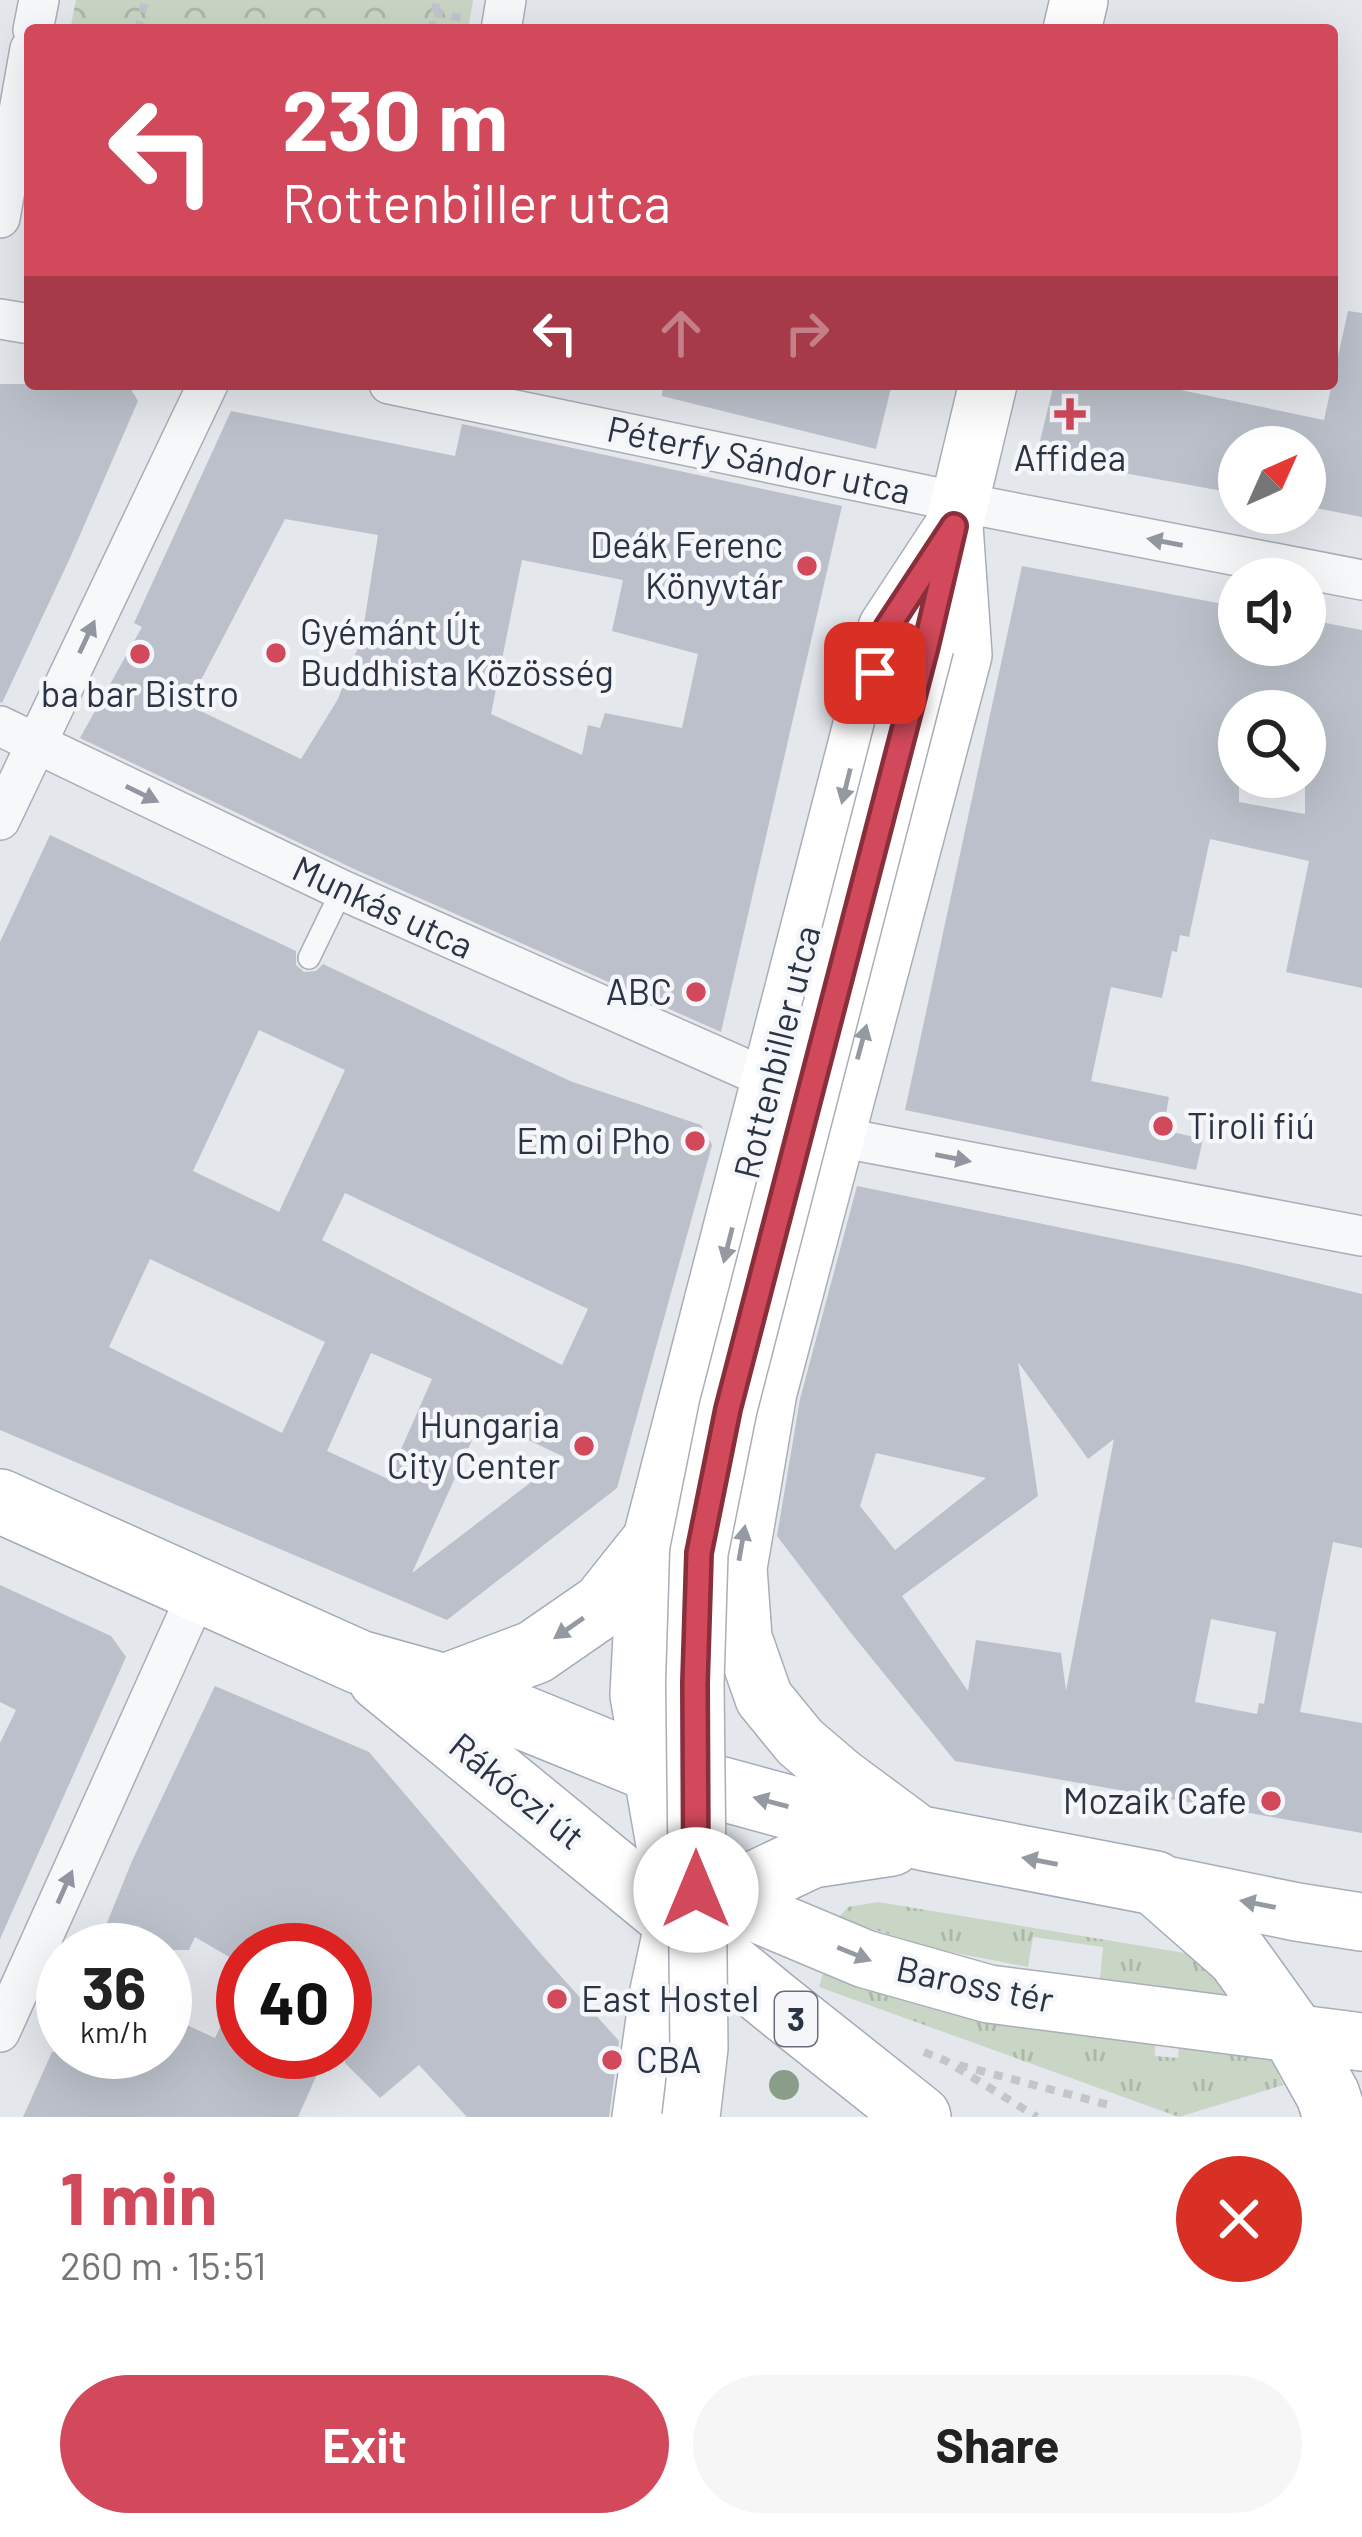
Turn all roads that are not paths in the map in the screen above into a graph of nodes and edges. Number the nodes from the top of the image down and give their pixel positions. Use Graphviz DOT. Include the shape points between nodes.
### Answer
graph roads {
  1 [pos="24,83"];
  2 [pos="0,218"];
  3 [pos="205,390"];
  4 [pos="448,390"];
  5 [pos="987,390"];
  6 [pos="957,514"];
  7 [pos="1362,580"];
  8 [pos="0,727"];
  9 [pos="37,743"];
  10 [pos="0,820"];
  11 [pos="342,890"];
  12 [pos="309,958"];
  13 [pos="770,1080"];
  14 [pos="838,1137"];
  15 [pos="1362,1236"];
  16 [pos="0,1501"];
  17 [pos="199,1590"];
  18 [pos="659,1599"];
  19 [pos="740,1613"];
  20 [pos="359,1662"];
  21 [pos="445,1686"];
  22 [pos="652,1770"];
  23 [pos="926,1839"];
  24 [pos="1155,1883"];
  25 [pos="714,1897"];
  26 [pos="1362,1922"];
  27 [pos="0,2032"];
  28 [pos="1294,2034"];
  29 [pos="1362,2042"];
  30 [pos="641,2117"];
  31 [pos="691,2117"];
  32 [pos="920,2117"];
  33 [pos="1335,2117"];
  1 -- 2 [label="street"];
  9 -- 3 [label="street, one-way"];
  4 -- 6 [label="street, Péterfy Sándor utca"];
  5 -- 6 [label="street, Rottenbiller utca"];
  7 -- 6 [label="street, Péterfy Sándor utca, one-way"];
  6 -- 13 [label="street, Rottenbiller utca, one-way" via="887,628"];
  14 -- 6 [label="street, Rottenbiller utca, one-way" via="963,655"];
  6 -- 31 [label="street, bridge" via="728,1409 699,1553 699,2048"];
  8 -- 9 [label="street, Munkás utca"];
  9 -- 10 [label="street"];
  9 -- 11 [label="street, Munkás utca, one-way"];
  11 -- 12 [label="lane"];
  11 -- 13 [label="street, Munkás utca"];
  13 -- 18 [label="street, Rottenbiller utca, one-way"];
  14 -- 15 [label="street, one-way"];
  19 -- 14 [label="street, Rottenbiller utca, one-way" via="738,1568 768,1392"];
  16 -- 17 [label="main road, Rákóczi út / 3"];
  17 -- 20 [label="main road, Rákóczi út / 3"];
  27 -- 17 [label="street, one-way"];
  18 -- 19 [label="lane" via="710,1636"];
  18 -- 21 [label="main road, one-way" via="603,1604 535,1652"];
  18 -- 22 [label="street, Rottenbiller utca" via="639,1695"];
  19 -- 23 [label="street, Rottenbiller utca" via="764,1698 800,1742"];
  20 -- 21 [label="main road, Rákóczi út / 3"];
  20 -- 25 [label="main road, Rákóczi út / 3" via="592,1852"];
  21 -- 22 [label="main road, 3"];
  23 -- 22 [label="main road, 3, one-way"];
  22 -- 25 [label="street"];
  24 -- 23 [label="main road, 3, one-way"];
  23 -- 25 [label="main road" via="812,1856"];
  26 -- 24 [label="street, one-way"];
  24 -- 28 [label="main road" via="1238,1956"];
  25 -- 28 [label="street, Baross tér, one-way" via="865,1959 988,1994"];
  25 -- 30 [label="street" via="659,1990"];
  25 -- 32 [label="main road, 3" via="773,2001"];
  28 -- 29 [label="street, Baross tér"];
  28 -- 33 [label="main road"];
}
